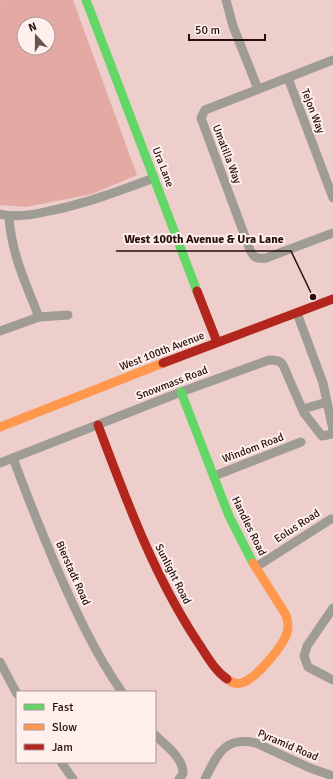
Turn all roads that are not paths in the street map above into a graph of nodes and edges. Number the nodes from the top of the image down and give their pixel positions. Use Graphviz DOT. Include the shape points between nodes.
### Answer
graph roads {
  1 [pos="86,0"];
  2 [pos="226,0"];
  3 [pos="333,60"];
  4 [pos="288,78"];
  5 [pos="258,89"];
  6 [pos="154,178"];
  7 [pos="333,198"];
  8 [pos="0,214"];
  9 [pos="10,216"];
  10 [pos="333,233"];
  11 [pos="333,299"];
  12 [pos="297,313"];
  13 [pos="68,315"];
  14 [pos="39,317"];
  15 [pos="0,331"];
  16 [pos="216,342"];
  17 [pos="181,392"];
  18 [pos="327,402"];
  19 [pos="303,409"];
  20 [pos="98,425"];
  21 [pos="0,427"];
  22 [pos="333,430"];
  23 [pos="333,434"];
  24 [pos="302,442"];
  25 [pos="13,458"];
  26 [pos="0,463"];
  27 [pos="214,476"];
  28 [pos="331,519"];
  29 [pos="256,567"];
  30 [pos="333,608"];
  31 [pos="0,662"];
  32 [pos="266,662"];
  33 [pos="333,680"];
  34 [pos="121,691"];
  35 [pos="16,692"];
  36 [pos="156,736"];
  37 [pos="62,763"];
  38 [pos="333,776"];
  39 [pos="73,779"];
  40 [pos="179,779"];
  41 [pos="205,779"];
  1 -- 6 [label="street, Ura Lane"];
  2 -- 5 [label="street" via="233,26"];
  3 -- 4 [label="street, Umatilla Way"];
  4 -- 5 [label="street, Umatilla Way"];
  4 -- 7 [label="street, Tejon Way"];
  5 -- 10 [label="street, Umatilla Way" via="205,110 201,118 250,250 256,258 266,258"];
  6 -- 9 [label="street" via="70,207"];
  6 -- 16 [label="street, Ura Lane"];
  8 -- 9 [label="street"];
  9 -- 14 [label="street" via="14,251"];
  11 -- 12 [label="street, West 100th Avenue"];
  12 -- 16 [label="street, West 100th Avenue"];
  12 -- 18 [label="street" via="323,383"];
  13 -- 14 [label="street"];
  14 -- 15 [label="street"];
  16 -- 21 [label="street, West 100th Avenue"];
  17 -- 19 [label="street, Snowmass Road" via="275,360 283,364"];
  17 -- 20 [label="street, Snowmass Road"];
  17 -- 27 [label="street, Handles Road"];
  18 -- 19 [label="street"];
  18 -- 22 [label="street"];
  19 -- 23 [label="street, Snowmass Road" via="322,436"];
  20 -- 25 [label="street, Snowmass Road"];
  20 -- 32 [label="street, Sunlight Road" via="149,556 168,595 211,662 233,683 239,683 252,677"];
  24 -- 27 [label="street, Windom Road"];
  25 -- 26 [label="street, Snowmass Road"];
  25 -- 34 [label="street, Bierstadt Road" via="74,608 109,674"];
  27 -- 29 [label="street, Handles Road" via="233,525"];
  28 -- 29 [label="street, Eolus Road"];
  29 -- 32 [label="street, Handles Road" via="287,615 288,622 286,637"];
  30 -- 33 [label="street" via="307,646 304,656 308,667"];
  31 -- 35 [label="street"];
  36 -- 40 [label="street" via="178,758 183,774"];
  37 -- 39 [label="street"];
  38 -- 41 [label="street, Pyramid Road" via="248,742 232,744 220,751"];
}
